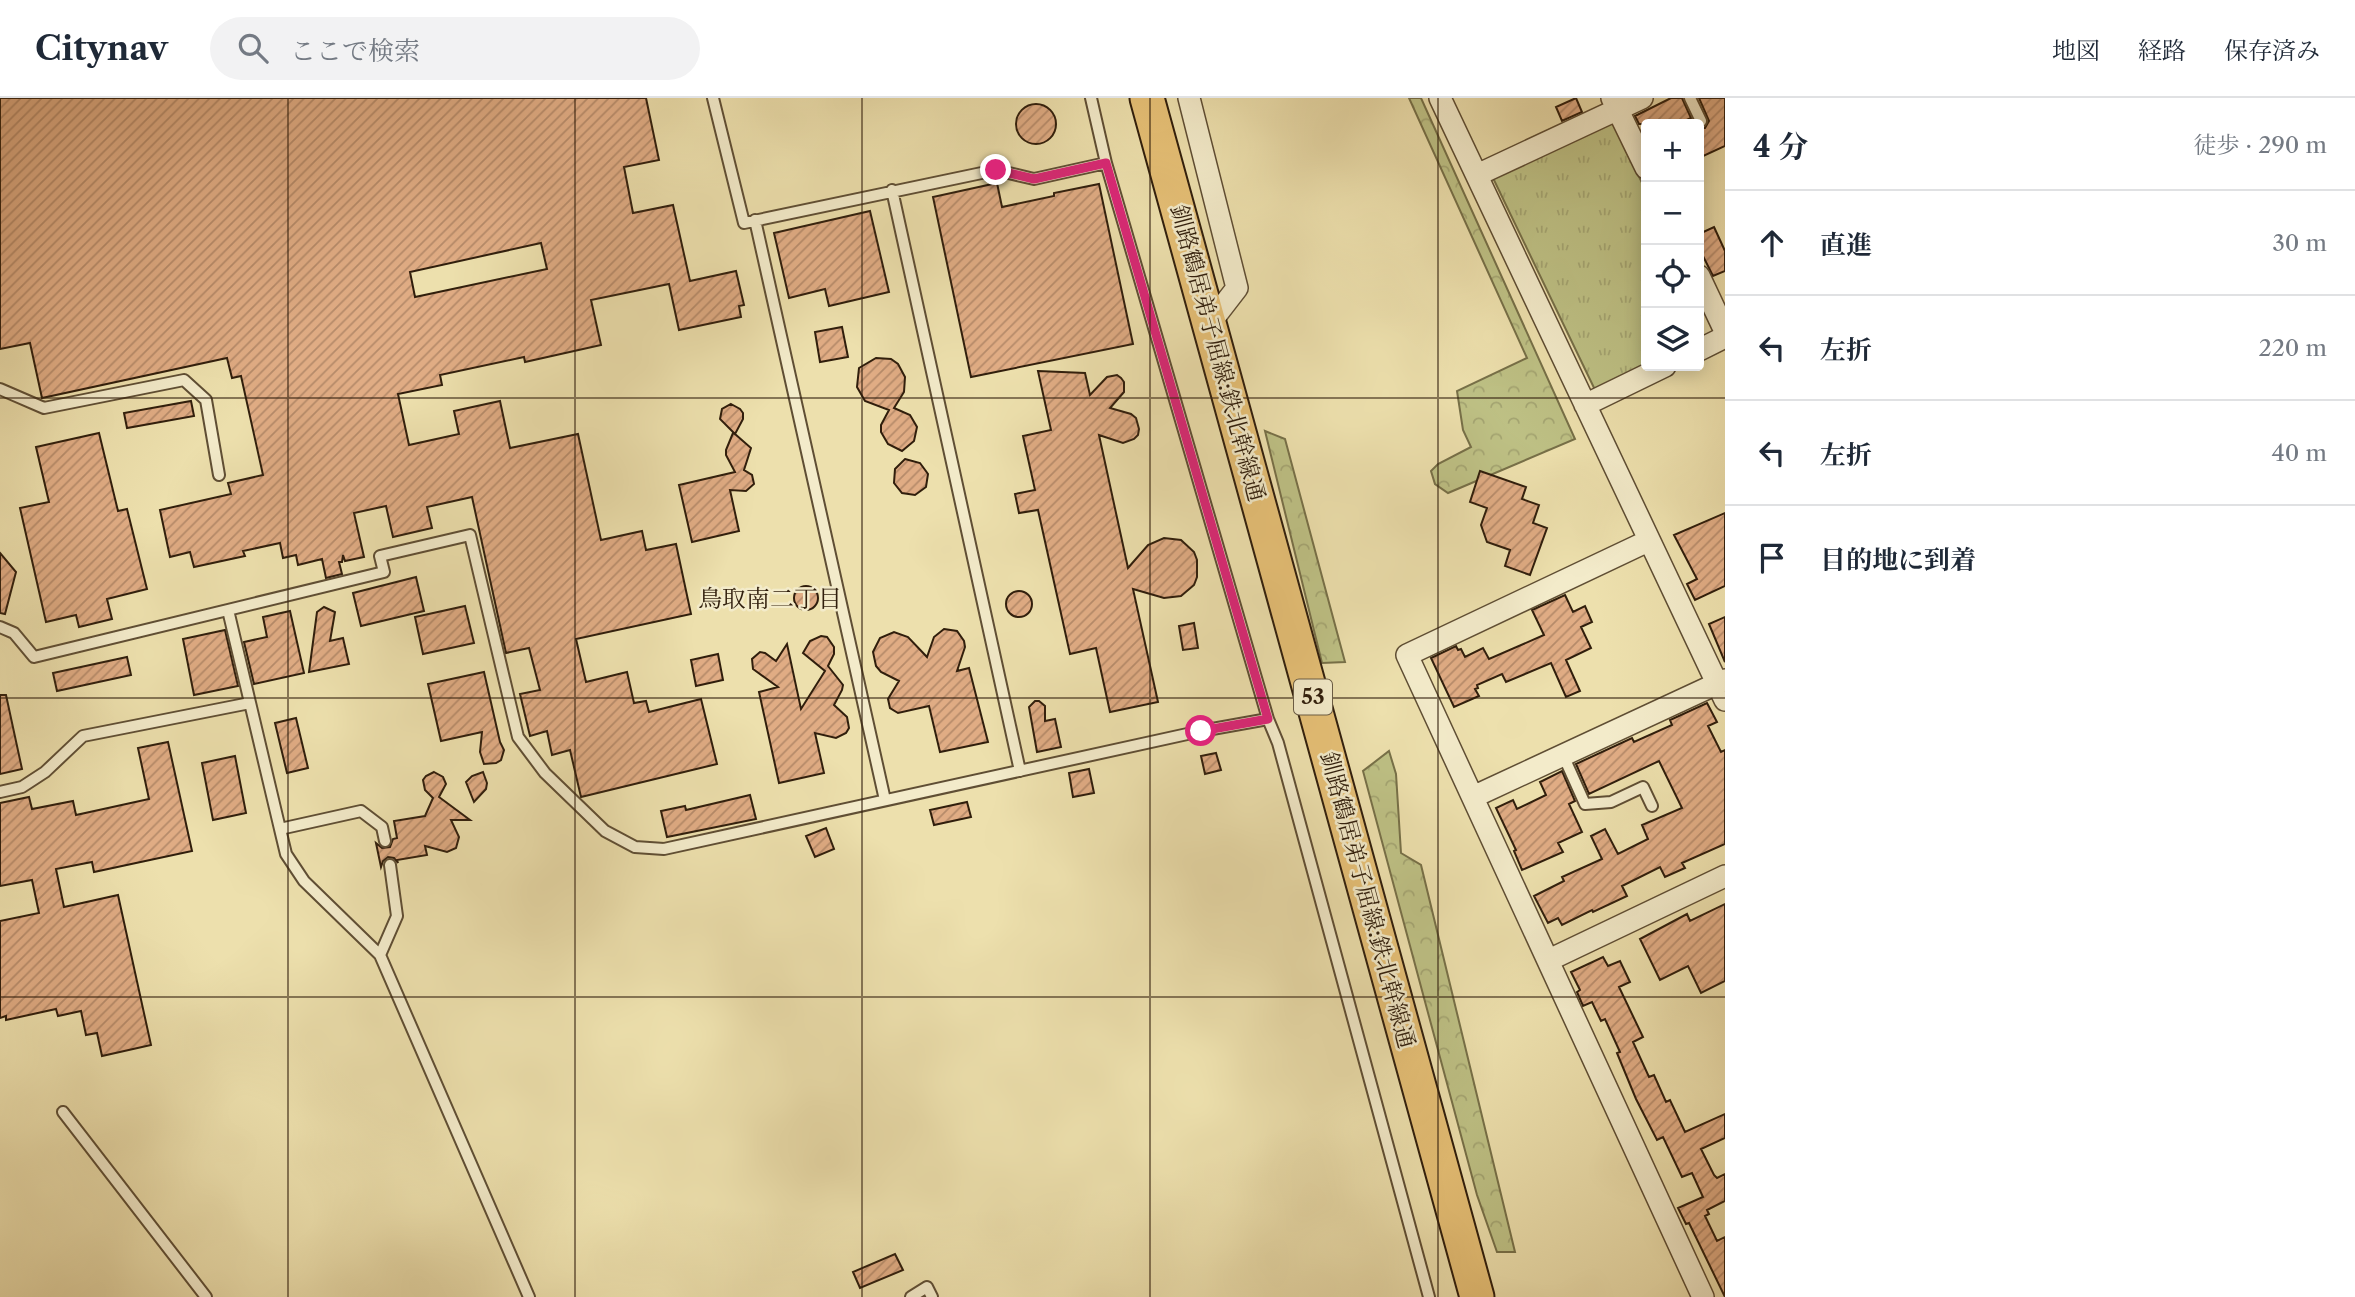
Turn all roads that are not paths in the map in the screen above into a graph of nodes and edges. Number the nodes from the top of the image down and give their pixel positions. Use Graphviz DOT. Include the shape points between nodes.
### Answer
graph roads {
  1 [pos="713,98"];
  2 [pos="1091,98"];
  3 [pos="1147,98"];
  4 [pos="1189,98"];
  5 [pos="1440,98"];
  6 [pos="1642,98"];
  7 [pos="1690,98"];
  8 [pos="1615,104"];
  9 [pos="1699,119"];
  10 [pos="1641,158"];
  11 [pos="1106,163"];
  12 [pos="1478,175"];
  13 [pos="892,190"];
  14 [pos="755,220"];
  15 [pos="1704,287"];
  16 [pos="1210,323"];
  17 [pos="1725,331"];
  18 [pos="1725,337"];
  19 [pos="1704,348"];
  20 [pos="1655,371"];
  21 [pos="0,389"];
  22 [pos="1585,405"];
  23 [pos="219,475"];
  24 [pos="1648,541"];
  25 [pos="228,610"];
  26 [pos="0,627"];
  27 [pos="1722,688"];
  28 [pos="250,703"];
  29 [pos="1268,719"];
  30 [pos="1563,755"];
  31 [pos="1020,771"];
  32 [pos="0,792"];
  33 [pos="1473,797"];
  34 [pos="885,800"];
  35 [pos="1652,806"];
  36 [pos="280,829"];
  37 [pos="385,841"];
  38 [pos="390,865"];
  39 [pos="1725,876"];
  40 [pos="380,955"];
  41 [pos="1549,960"];
  42 [pos="63,1112"];
  43 [pos="206,1297"];
  44 [pos="529,1297"];
  45 [pos="911,1297"];
  46 [pos="932,1297"];
  47 [pos="1429,1297"];
  48 [pos="1477,1297"];
  49 [pos="1703,1297"];
  1 -- 14 [label="lane" via="744,223"];
  2 -- 11 [label="lane"];
  3 -- 16 [label="main road, 釧路鶴居弟子屈線:鉄北幹線通 / 53"];
  4 -- 16 [label="street" via="1237,288"];
  5 -- 12 [label="street"];
  6 -- 8 [label="street"];
  7 -- 9 [label="lane"];
  8 -- 10 [label="street"];
  8 -- 12 [label="street"];
  11 -- 13 [label="lane" via="1034,179 996,170"];
  11 -- 29 [label="lane"];
  12 -- 22 [label="street"];
  13 -- 14 [label="lane"];
  13 -- 31 [label="lane"];
  14 -- 34 [label="lane"];
  15 -- 17 [label="street"];
  16 -- 48 [label="main road, 釧路鶴居弟子屈線:鉄北幹線通 / 53"];
  18 -- 19 [label="street"];
  20 -- 22 [label="street"];
  21 -- 23 [label="lane" via="44,408 184,380 206,400"];
  22 -- 24 [label="street"];
  24 -- 27 [label="street"];
  24 -- 33 [label="street" via="1407,655"];
  25 -- 26 [label="lane" via="34,657 14,633"];
  25 -- 28 [label="lane"];
  25 -- 34 [label="lane" via="384,572 380,556 470,534 518,737 545,774 605,831 635,847 664,849"];
  27 -- 30 [label="street"];
  28 -- 32 [label="lane" via="83,736 45,772 22,787"];
  28 -- 36 [label="lane"];
  29 -- 31 [label="lane"];
  29 -- 47 [label="lane" via="1279,743"];
  30 -- 33 [label="street"];
  30 -- 35 [label="lane" via="1585,804 1611,802 1643,787"];
  31 -- 34 [label="lane"];
  33 -- 41 [label="street"];
  36 -- 37 [label="lane" via="361,811 382,827"];
  36 -- 40 [label="lane" via="286,855 304,881"];
  38 -- 40 [label="lane" via="397,916"];
  39 -- 41 [label="street"];
  40 -- 44 [label="lane"];
  41 -- 49 [label="street"];
  42 -- 43 [label="lane"];
  45 -- 46 [label="lane" via="927,1287"];
}
